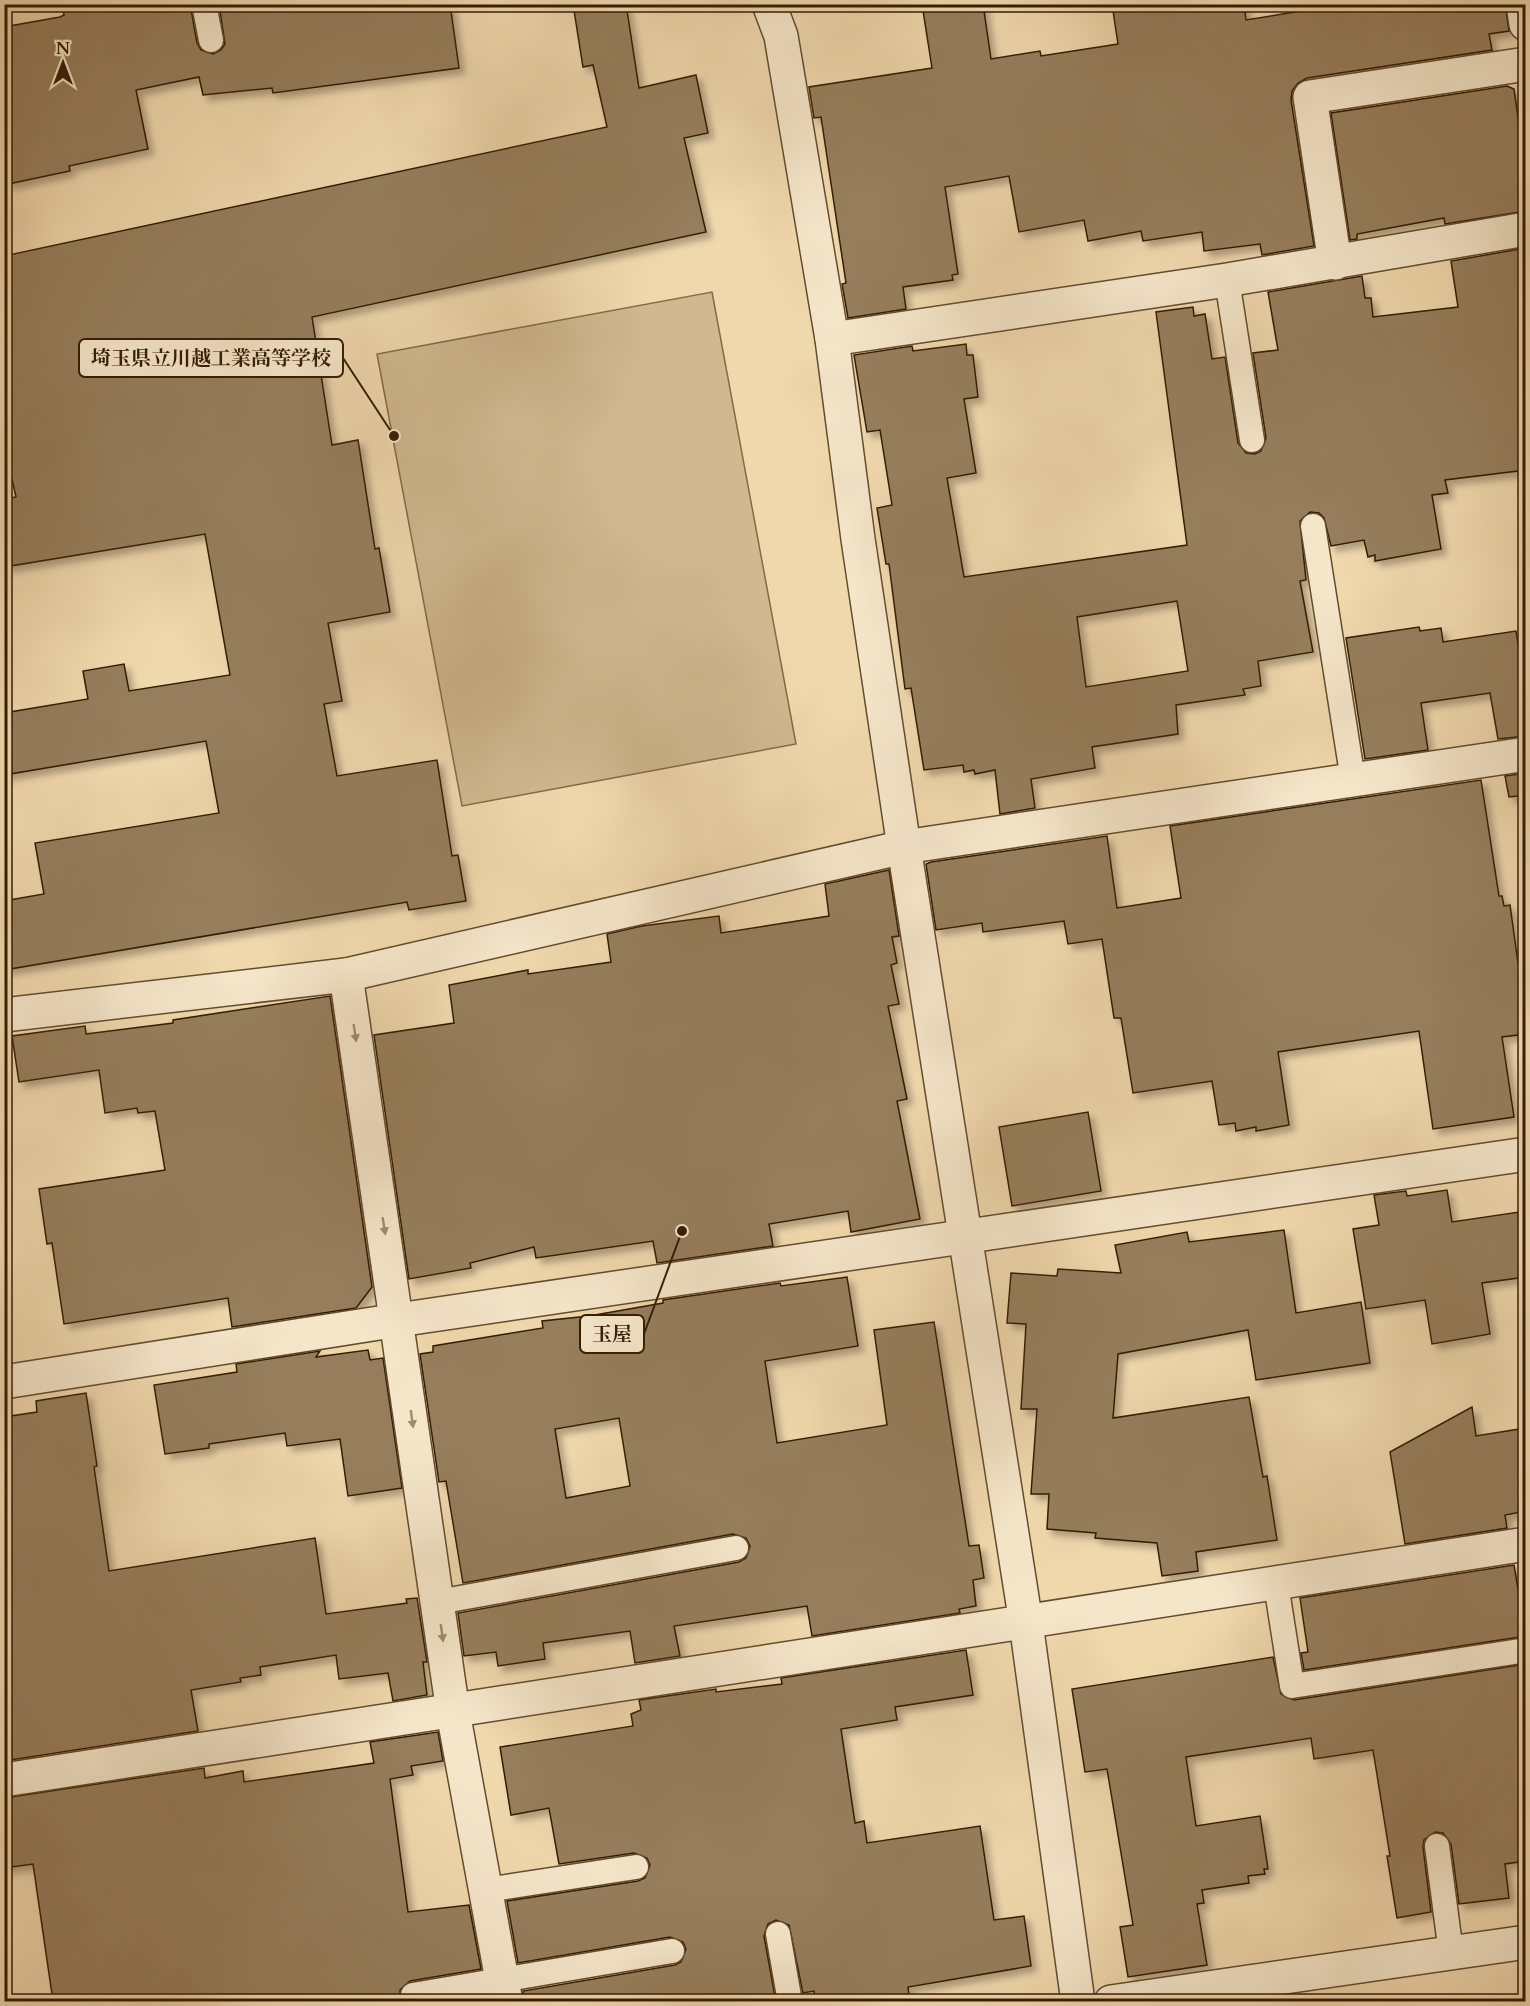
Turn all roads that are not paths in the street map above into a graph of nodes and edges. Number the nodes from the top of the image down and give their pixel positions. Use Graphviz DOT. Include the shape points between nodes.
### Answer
graph roads {
  1 [pos="204,4"];
  2 [pos="770,4"];
  3 [pos="1523,4"];
  4 [pos="1526,24"];
  5 [pos="211,40"];
  6 [pos="1526,64"];
  7 [pos="1526,229"];
  8 [pos="1335,263"];
  9 [pos="1227,280"];
  10 [pos="832,339"];
  11 [pos="1252,440"];
  12 [pos="1313,526"];
  13 [pos="1526,754"];
  14 [pos="1353,780"];
  15 [pos="904,847"];
  16 [pos="346,975"];
  17 [pos="4,1015"];
  18 [pos="1526,1154"];
  19 [pos="965,1237"];
  20 [pos="398,1320"];
  21 [pos="4,1382"];
  22 [pos="1526,1544"];
  23 [pos="736,1548"];
  24 [pos="1276,1584"];
  25 [pos="438,1602"];
  26 [pos="1026,1623"];
  27 [pos="1526,1650"];
  28 [pos="453,1712"];
  29 [pos="4,1780"];
  30 [pos="1437,1846"];
  31 [pos="636,1868"];
  32 [pos="486,1890"];
  33 [pos="778,1934"];
  34 [pos="1526,1942"];
  35 [pos="672,1951"];
  36 [pos="1451,1953"];
  37 [pos="504,1991"];
  38 [pos="413,1995"];
  39 [pos="790,2001"];
  40 [pos="1078,2001"];
  41 [pos="1111,2001"];
  1 -- 5 [label="lane"];
  2 -- 10 [label="street" via="781,36"];
  3 -- 4 [label="street"];
  6 -- 8 [label="street" via="1310,97"];
  7 -- 8 [label="street"];
  8 -- 9 [label="street"];
  9 -- 10 [label="street"];
  9 -- 11 [label="lane"];
  10 -- 15 [label="street"];
  12 -- 14 [label="lane"];
  13 -- 14 [label="street"];
  14 -- 15 [label="street"];
  15 -- 16 [label="street"];
  15 -- 19 [label="street"];
  16 -- 17 [label="street"];
  16 -- 20 [label="street, one-way"];
  18 -- 19 [label="street"];
  19 -- 20 [label="street"];
  19 -- 26 [label="street"];
  20 -- 21 [label="street"];
  20 -- 25 [label="street, one-way"];
  22 -- 24 [label="street"];
  23 -- 25 [label="lane"];
  24 -- 26 [label="street"];
  24 -- 27 [label="lane" via="1292,1686"];
  25 -- 28 [label="street, one-way"];
  26 -- 28 [label="street"];
  26 -- 40 [label="street"];
  28 -- 29 [label="street"];
  28 -- 32 [label="street"];
  30 -- 36 [label="lane"];
  31 -- 32 [label="lane"];
  32 -- 37 [label="street"];
  33 -- 39 [label="lane"];
  34 -- 36 [label="street"];
  35 -- 37 [label="lane"];
  36 -- 41 [label="street"];
  37 -- 38 [label="lane"];
}
